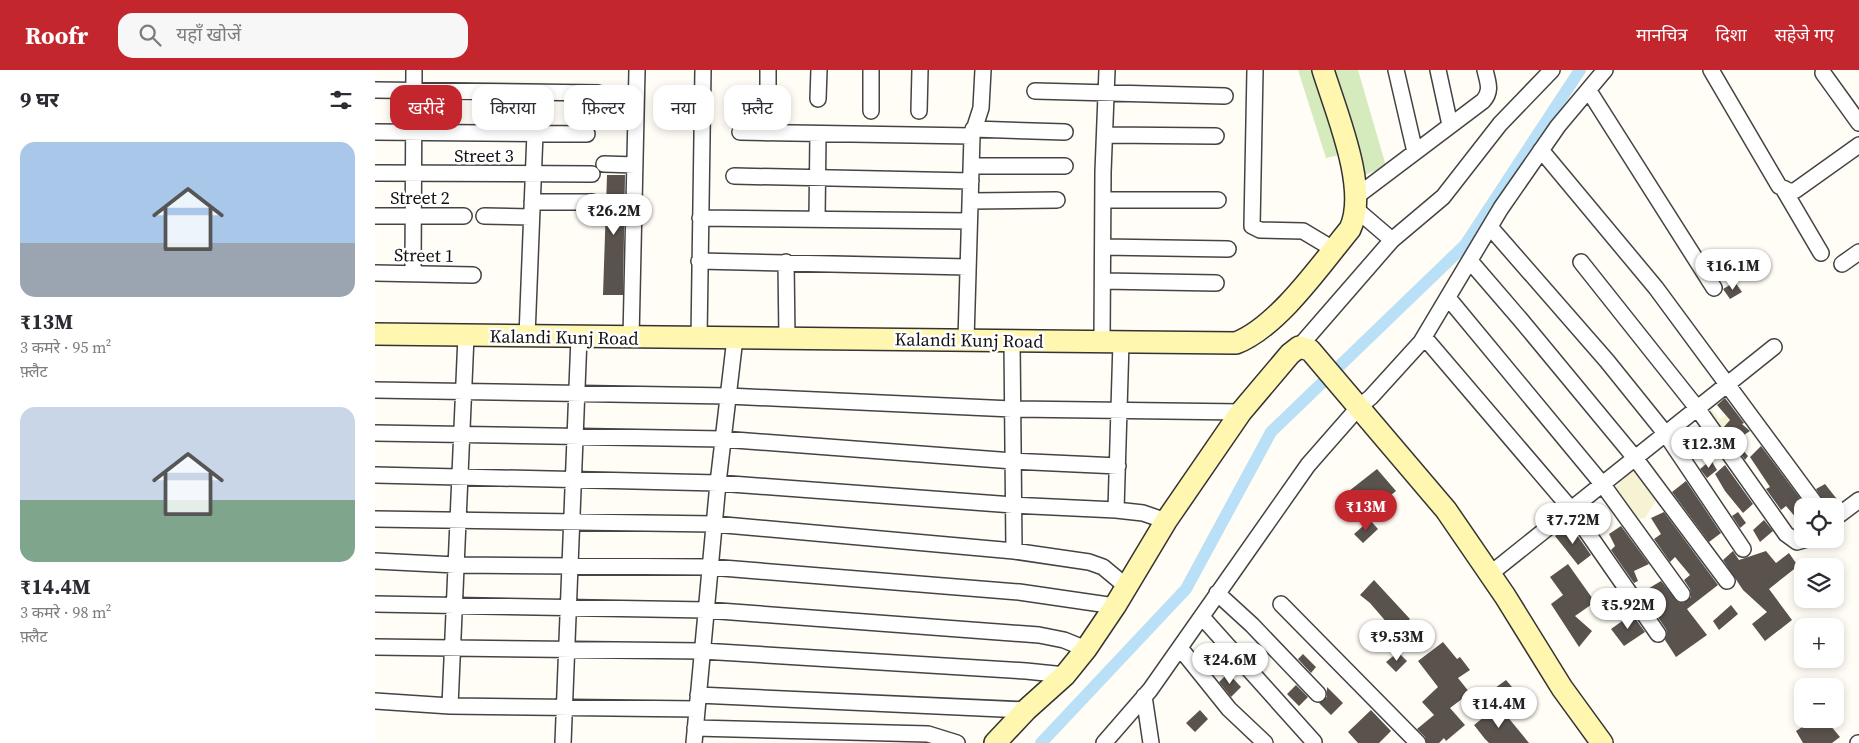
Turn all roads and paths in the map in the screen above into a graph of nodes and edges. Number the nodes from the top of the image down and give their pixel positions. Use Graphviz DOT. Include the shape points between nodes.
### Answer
graph roads {
  1 [pos="414,70"];
  2 [pos="637,70"];
  3 [pos="703,70"];
  4 [pos="768,70"];
  5 [pos="819,70"];
  6 [pos="871,70"];
  7 [pos="920,70"];
  8 [pos="983,70"];
  9 [pos="1107,70"];
  10 [pos="1255,70"];
  11 [pos="1323,70"];
  12 [pos="1396,70"];
  13 [pos="1439,70"];
  14 [pos="1485,70"];
  15 [pos="1551,70"];
  16 [pos="1605,70"];
  17 [pos="1711,70"];
  18 [pos="1823,73"];
  19 [pos="414,85"];
  20 [pos="375,90"];
  21 [pos="390,90"];
  22 [pos="462,91"];
  23 [pos="1035,91"];
  24 [pos="1589,91"];
  25 [pos="564,92"];
  26 [pos="1106,93"];
  27 [pos="1225,96"];
  28 [pos="818,99"];
  29 [pos="871,111"];
  30 [pos="919,111"];
  31 [pos="1859,123"];
  32 [pos="1450,125"];
  33 [pos="375,132"];
  34 [pos="414,132"];
  35 [pos="740,132"];
  36 [pos="1065,132"];
  37 [pos="535,133"];
  38 [pos="768,133"];
  39 [pos="973,133"];
  40 [pos="587,134"];
  41 [pos="818,134"];
  42 [pos="1105,135"];
  43 [pos="1216,136"];
  44 [pos="1859,145"];
  45 [pos="1541,150"];
  46 [pos="1415,152"];
  47 [pos="604,164"];
  48 [pos="635,165"];
  49 [pos="1065,166"];
  50 [pos="375,173"];
  51 [pos="414,173"];
  52 [pos="534,174"];
  53 [pos="592,174"];
  54 [pos="971,174"];
  55 [pos="734,176"];
  56 [pos="818,178"];
  57 [pos="1784,190"];
  58 [pos="1057,200"];
  59 [pos="1104,200"];
  60 [pos="1218,200"];
  61 [pos="970,201"];
  62 [pos="532,202"];
  63 [pos="591,202"];
  64 [pos="1357,203"];
  65 [pos="375,216"];
  66 [pos="413,216"];
  67 [pos="464,216"];
  68 [pos="484,216"];
  69 [pos="531,217"];
  70 [pos="701,218"];
  71 [pos="817,219"];
  72 [pos="969,222"];
  73 [pos="1490,227"];
  74 [pos="1391,240"];
  75 [pos="1103,246"];
  76 [pos="1228,249"];
  77 [pos="1333,249"];
  78 [pos="1859,252"];
  79 [pos="1821,253"];
  80 [pos="1470,261"];
  81 [pos="699,262"];
  82 [pos="786,262"];
  83 [pos="1581,262"];
  84 [pos="1842,264"];
  85 [pos="968,267"];
  86 [pos="375,273"];
  87 [pos="413,274"];
  88 [pos="473,274"];
  89 [pos="1103,281"];
  90 [pos="1216,283"];
  91 [pos="1714,288"];
  92 [pos="1449,298"];
  93 [pos="375,334"];
  94 [pos="466,336"];
  95 [pos="527,336"];
  96 [pos="579,337"];
  97 [pos="631,338"];
  98 [pos="699,338"];
  99 [pos="735,338"];
  100 [pos="1425,338"];
  101 [pos="787,339"];
  102 [pos="966,340"];
  103 [pos="1011,341"];
  104 [pos="1111,342"];
  105 [pos="1299,347"];
  106 [pos="1774,347"];
  107 [pos="1728,385"];
  108 [pos="375,390"];
  109 [pos="464,390"];
  110 [pos="577,393"];
  111 [pos="728,396"];
  112 [pos="1352,401"];
  113 [pos="1697,408"];
  114 [pos="1012,409"];
  115 [pos="1120,410"];
  116 [pos="1241,412"];
  117 [pos="375,433"];
  118 [pos="462,433"];
  119 [pos="1665,434"];
  120 [pos="575,435"];
  121 [pos="722,439"];
  122 [pos="1635,458"];
  123 [pos="1013,461"];
  124 [pos="1118,466"];
  125 [pos="375,475"];
  126 [pos="460,476"];
  127 [pos="574,478"];
  128 [pos="718,483"];
  129 [pos="1603,485"];
  130 [pos="1811,498"];
  131 [pos="1859,500"];
  132 [pos="1013,505"];
  133 [pos="1571,509"];
  134 [pos="1116,510"];
  135 [pos="1844,511"];
  136 [pos="375,519"];
  137 [pos="458,520"];
  138 [pos="572,521"];
  139 [pos="1166,521"];
  140 [pos="714,524"];
  141 [pos="1794,540"];
  142 [pos="1743,549"];
  143 [pos="1014,551"];
  144 [pos="375,561"];
  145 [pos="456,565"];
  146 [pos="570,566"];
  147 [pos="710,567"];
  148 [pos="1490,574"];
  149 [pos="1727,582"];
  150 [pos="1127,587"];
  151 [pos="1217,593"];
  152 [pos="1682,594"];
  153 [pos="375,604"];
  154 [pos="1281,604"];
  155 [pos="455,606"];
  156 [pos="1115,606"];
  157 [pos="568,608"];
  158 [pos="706,610"];
  159 [pos="1202,617"];
  160 [pos="1658,634"];
  161 [pos="375,647"];
  162 [pos="1179,648"];
  163 [pos="453,649"];
  164 [pos="1086,649"];
  165 [pos="567,650"];
  166 [pos="703,651"];
  167 [pos="1065,675"];
  168 [pos="1318,694"];
  169 [pos="1144,696"];
  170 [pos="375,701"];
  171 [pos="698,702"];
  172 [pos="450,706"];
  173 [pos="564,707"];
  174 [pos="1026,710"];
  175 [pos="695,736"];
  176 [pos="1314,742"];
  177 [pos="563,743"];
  178 [pos="957,743"];
  179 [pos="995,743"];
  180 [pos="1104,743"];
  181 [pos="1151,743"];
  182 [pos="1265,743"];
  183 [pos="1418,743"];
  184 [pos="1602,743"];
  1 -- 19 [label="street"];
  2 -- 48 [label="street"];
  3 -- 70 [label="street"];
  4 -- 38 [label="street"];
  5 -- 28 [label="street"];
  6 -- 29 [label="street"];
  7 -- 30 [label="street"];
  8 -- 39 [label="street" via="981,108"];
  9 -- 26 [label="street"];
  10 -- 77 [label="street" via="1252,226 1260,230 1303,231"];
  11 -- 64 [label="street" via="1354,173"];
  12 -- 46 [label="street"];
  13 -- 32 [label="street"];
  14 -- 32 [label="street" via="1490,88 1488,96"];
  15 -- 74 [label="street" via="1499,124 1443,197"];
  16 -- 24 [label="street"];
  17 -- 57 [label="street"];
  18 -- 31 [label="street"];
  20 -- 21 [label="street"];
  22 -- 25 [label="street"];
  23 -- 26 [label="street"];
  24 -- 45 [label="street"];
  24 -- 91 [label="street"];
  26 -- 27 [label="street"];
  26 -- 42 [label="street"];
  32 -- 46 [label="street"];
  33 -- 34 [label="street"];
  34 -- 37 [label="street"];
  34 -- 51 [label="street"];
  35 -- 38 [label="street"];
  36 -- 39 [label="street"];
  37 -- 40 [label="street"];
  37 -- 52 [label="street"];
  38 -- 41 [label="street"];
  39 -- 41 [label="street"];
  39 -- 54 [label="street"];
  41 -- 56 [label="street"];
  42 -- 43 [label="street"];
  42 -- 59 [label="street"];
  44 -- 57 [label="street" via="1796,190"];
  45 -- 73 [label="street"];
  45 -- 107 [label="street" via="1656,288"];
  46 -- 64 [label="street"];
  47 -- 48 [label="street"];
  48 -- 97 [label="street"];
  49 -- 54 [label="street"];
  50 -- 51 [label="street, Street 3"];
  51 -- 52 [label="street, Street 3"];
  51 -- 66 [label="street"];
  52 -- 53 [label="street, Street 3"];
  52 -- 62 [label="street"];
  54 -- 56 [label="street"];
  54 -- 61 [label="street"];
  55 -- 56 [label="street"];
  56 -- 71 [label="street"];
  57 -- 79 [label="street"];
  58 -- 61 [label="street"];
  59 -- 60 [label="street"];
  59 -- 75 [label="street"];
  61 -- 72 [label="street"];
  62 -- 63 [label="street"];
  62 -- 69 [label="street"];
  64 -- 74 [label="street"];
  64 -- 77 [label="street, Kalandi Kunj Road" via="1350,228"];
  65 -- 66 [label="street, Street 2"];
  66 -- 67 [label="street, Street 2"];
  66 -- 87 [label="street"];
  68 -- 69 [label="street"];
  69 -- 95 [label="street"];
  70 -- 71 [label="street"];
  70 -- 81 [label="street"];
  71 -- 72 [label="street"];
  72 -- 85 [label="street"];
  73 -- 80 [label="street"];
  73 -- 119 [label="street" via="1607,361"];
  74 -- 105 [label="street"];
  75 -- 76 [label="street"];
  75 -- 89 [label="street"];
  77 -- 104 [label="street, Kalandi Kunj Road" via="1291,300 1256,333 1245,339 1228,344"];
  78 -- 84 [label="street"];
  80 -- 92 [label="street"];
  80 -- 122 [label="street"];
  81 -- 82 [label="street"];
  81 -- 98 [label="street"];
  82 -- 85 [label="street"];
  82 -- 101 [label="street"];
  83 -- 113 [label="street"];
  85 -- 102 [label="street"];
  86 -- 87 [label="street, Street 1"];
  87 -- 88 [label="street, Street 1"];
  89 -- 90 [label="street"];
  89 -- 104 [label="street"];
  92 -- 100 [label="street"];
  92 -- 129 [label="street"];
  93 -- 94 [label="street, Kalandi Kunj Road"];
  94 -- 95 [label="street, Kalandi Kunj Road"];
  94 -- 109 [label="street"];
  95 -- 96 [label="street, Kalandi Kunj Road"];
  96 -- 97 [label="street, Kalandi Kunj Road"];
  96 -- 110 [label="street"];
  97 -- 98 [label="street, Kalandi Kunj Road"];
  98 -- 99 [label="street, Kalandi Kunj Road"];
  99 -- 101 [label="street, Kalandi Kunj Road"];
  99 -- 111 [label="street"];
  100 -- 112 [label="street" via="1391,376"];
  100 -- 133 [label="street"];
  101 -- 102 [label="street, Kalandi Kunj Road"];
  102 -- 103 [label="street, Kalandi Kunj Road"];
  103 -- 104 [label="street, Kalandi Kunj Road"];
  103 -- 114 [label="street"];
  104 -- 115 [label="street"];
  105 -- 112 [label="street" via="1309,350"];
  105 -- 116 [label="street"];
  106 -- 107 [label="street"];
  107 -- 113 [label="street"];
  107 -- 130 [label="street"];
  108 -- 109 [label="street"];
  109 -- 110 [label="street"];
  109 -- 118 [label="street"];
  110 -- 111 [label="street"];
  110 -- 120 [label="street"];
  111 -- 114 [label="street"];
  111 -- 121 [label="street"];
  112 -- 148 [label="street" via="1446,510"];
  112 -- 151 [label="street"];
  113 -- 119 [label="street"];
  113 -- 141 [label="street" via="1786,534"];
  114 -- 115 [label="street"];
  114 -- 123 [label="street"];
  115 -- 116 [label="street"];
  115 -- 124 [label="street"];
  116 -- 139 [label="street"];
  117 -- 118 [label="street"];
  118 -- 120 [label="street"];
  118 -- 126 [label="street"];
  119 -- 122 [label="street"];
  119 -- 142 [label="street"];
  120 -- 121 [label="street"];
  120 -- 127 [label="street"];
  121 -- 123 [label="street"];
  121 -- 128 [label="street"];
  122 -- 129 [label="street"];
  122 -- 149 [label="street"];
  123 -- 124 [label="street"];
  123 -- 132 [label="street"];
  124 -- 134 [label="street"];
  125 -- 126 [label="street"];
  126 -- 127 [label="street"];
  126 -- 137 [label="street"];
  127 -- 128 [label="street"];
  127 -- 138 [label="street"];
  128 -- 132 [label="street"];
  128 -- 140 [label="street"];
  129 -- 133 [label="street"];
  129 -- 152 [label="street"];
  131 -- 135 [label="street"];
  132 -- 134 [label="street"];
  132 -- 143 [label="street"];
  133 -- 148 [label="street"];
  133 -- 160 [label="street"];
  134 -- 139 [label="street"];
  136 -- 137 [label="street"];
  137 -- 138 [label="street"];
  137 -- 145 [label="street"];
  138 -- 140 [label="street"];
  138 -- 146 [label="street"];
  139 -- 150 [label="street"];
  140 -- 143 [label="street"];
  140 -- 147 [label="street"];
  143 -- 150 [label="street" via="1096,563"];
  144 -- 145 [label="street"];
  145 -- 146 [label="street"];
  145 -- 155 [label="street"];
  146 -- 147 [label="street"];
  146 -- 157 [label="street"];
  147 -- 156 [label="street" via="1019,592"];
  147 -- 158 [label="street"];
  148 -- 184 [label="street" via="1562,688"];
  150 -- 156 [label="street"];
  151 -- 159 [label="street"];
  151 -- 168 [label="street" via="1252,624"];
  153 -- 155 [label="street"];
  154 -- 183 [label="street"];
  155 -- 157 [label="street"];
  155 -- 163 [label="street"];
  156 -- 164 [label="street"];
  157 -- 158 [label="street"];
  157 -- 165 [label="street"];
  158 -- 164 [label="street" via="1039,635"];
  158 -- 166 [label="street"];
  159 -- 162 [label="street"];
  159 -- 176 [label="street"];
  161 -- 163 [label="street"];
  162 -- 169 [label="street"];
  162 -- 182 [label="street" via="1229,709"];
  163 -- 165 [label="street"];
  163 -- 172 [label="street"];
  164 -- 167 [label="street"];
  165 -- 166 [label="street"];
  165 -- 173 [label="street"];
  166 -- 167 [label="street"];
  166 -- 171 [label="street"];
  167 -- 174 [label="street"];
  169 -- 180 [label="street"];
  169 -- 181 [label="street"];
  170 -- 172 [label="street"];
  171 -- 173 [label="street"];
  171 -- 174 [label="street"];
  171 -- 175 [label="street"];
  172 -- 173 [label="street"];
  173 -- 177 [label="street"];
  174 -- 179 [label="street"];
  175 -- 178 [label="street" via="928,734"];
}
